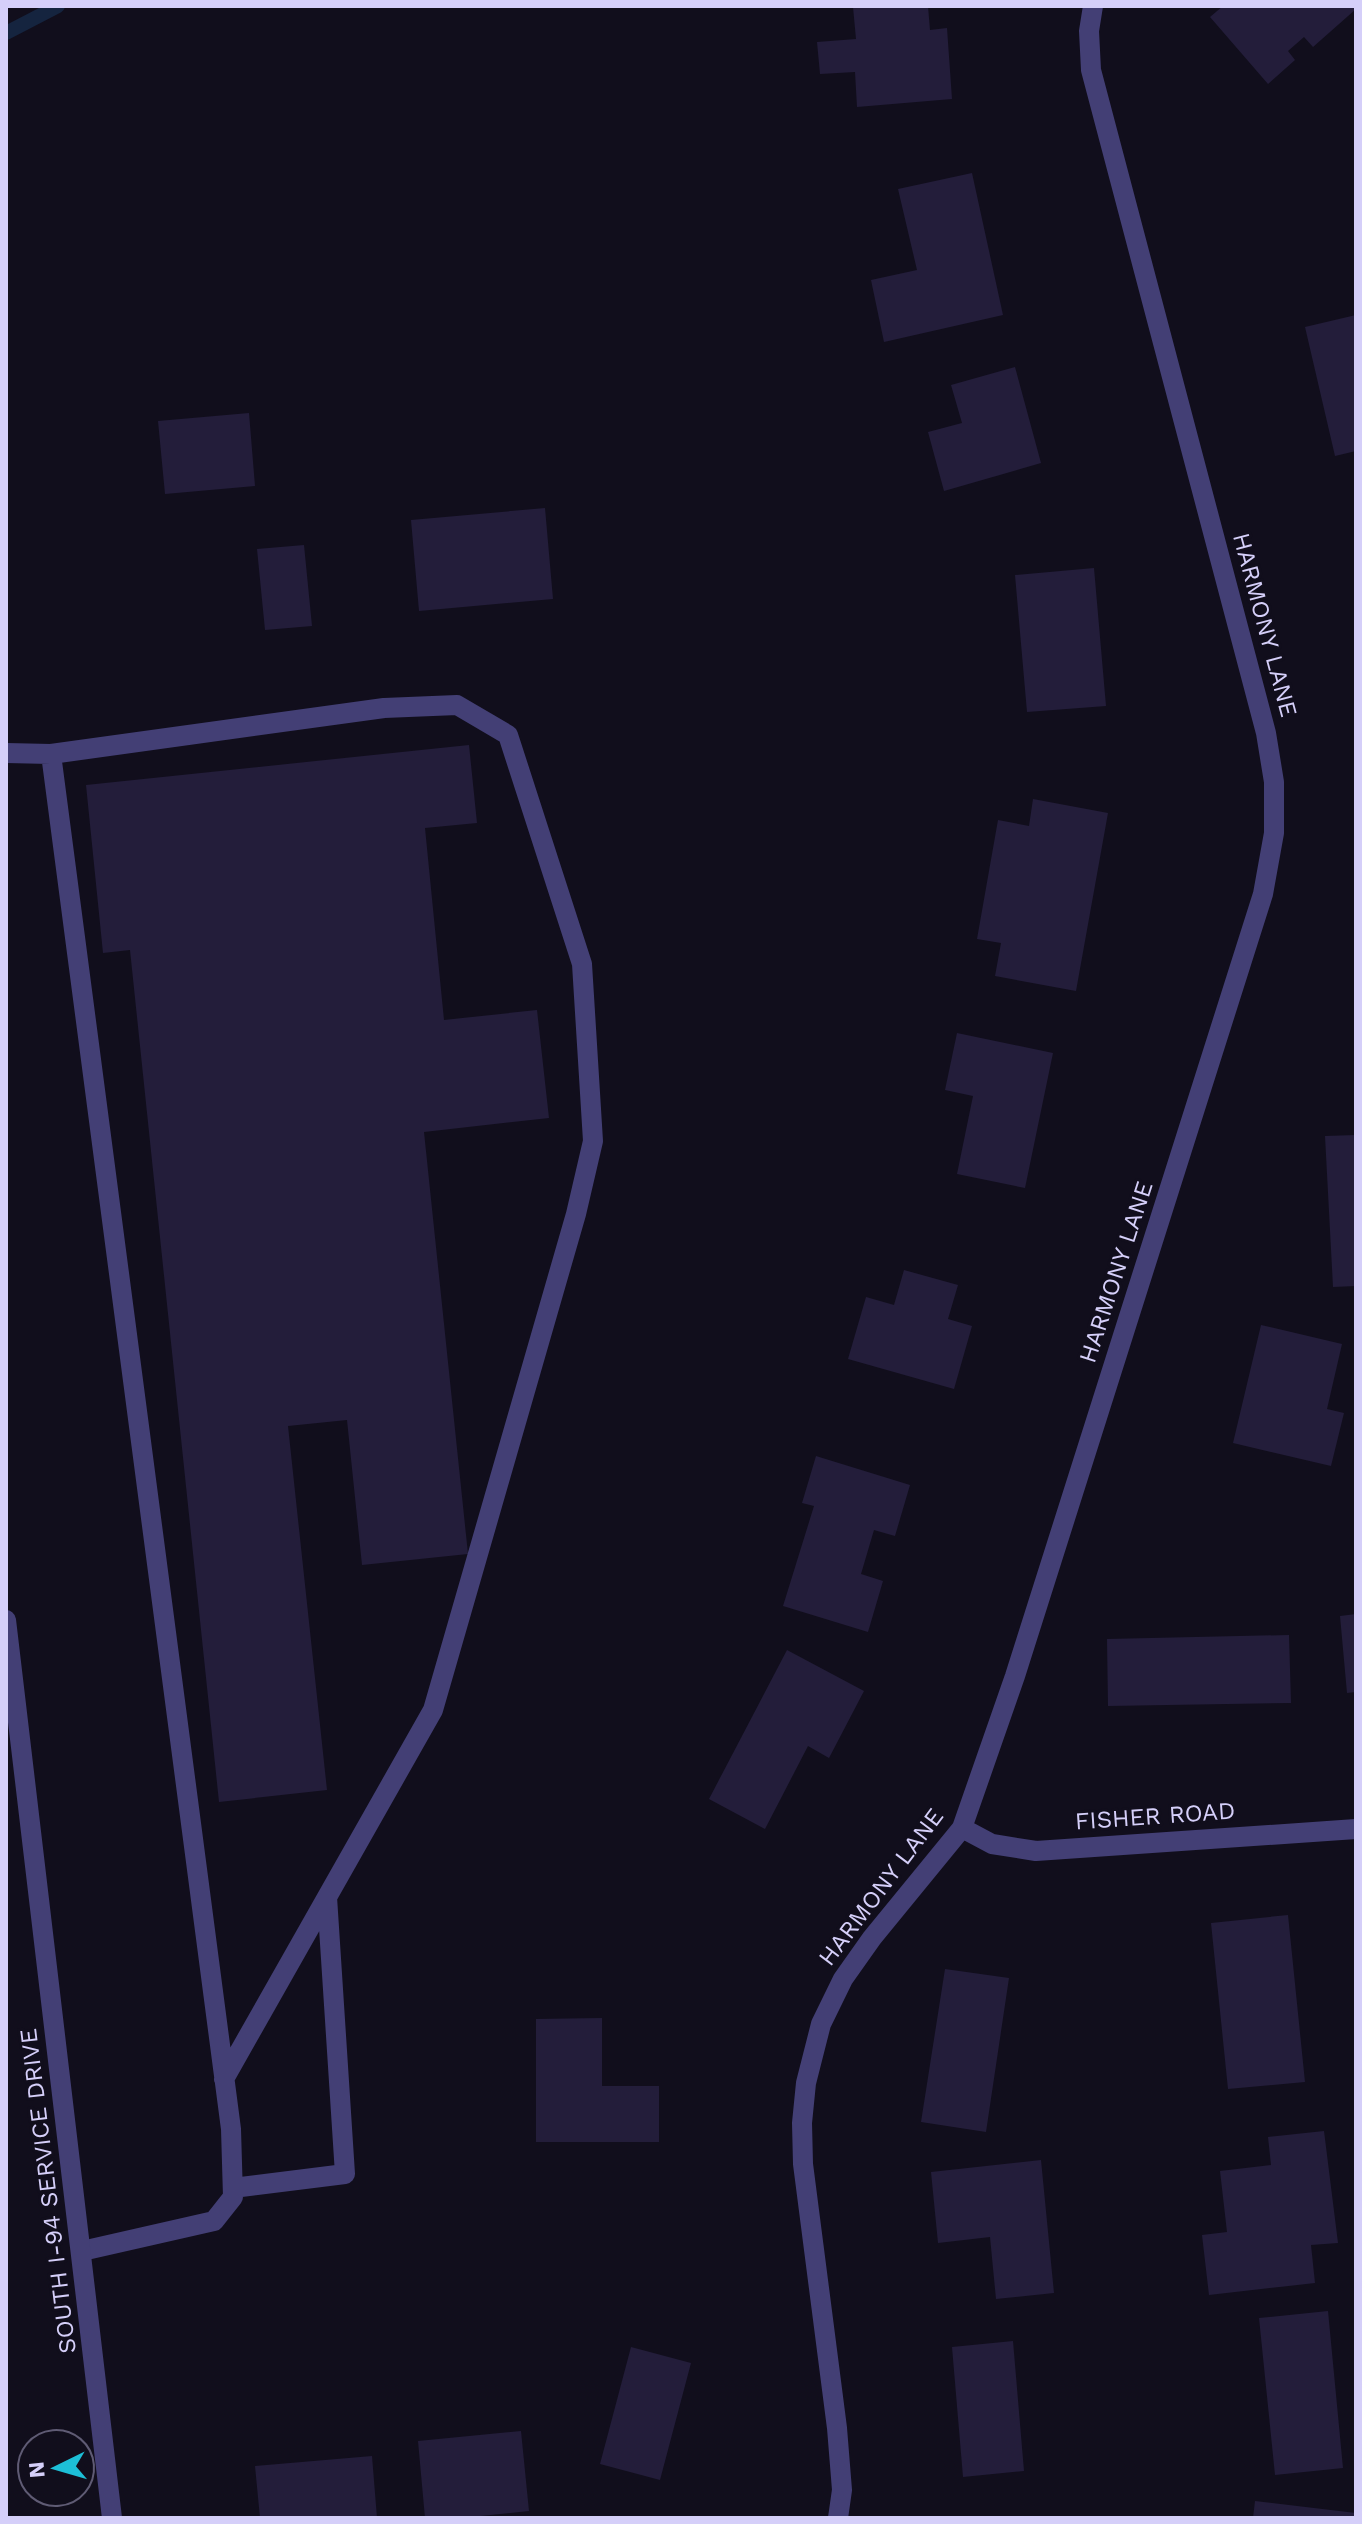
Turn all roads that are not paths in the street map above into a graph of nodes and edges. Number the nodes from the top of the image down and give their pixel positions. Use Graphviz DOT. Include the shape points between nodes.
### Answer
graph roads {
  1 [pos="1093,6"];
  2 [pos="6,753"];
  3 [pos="51,754"];
  4 [pos="6,1620"];
  5 [pos="962,1828"];
  6 [pos="1356,1829"];
  7 [pos="327,1897"];
  8 [pos="224,2079"];
  9 [pos="233,2188"];
  10 [pos="82,2251"];
  11 [pos="112,2518"];
  12 [pos="838,2518"];
  1 -- 5 [label="street, HARMONY LANE" via="1091,70 1266,733 1274,782 1274,833 1258,909"];
  2 -- 3 [label="street"];
  3 -- 7 [label="street" via="384,708 457,705 508,735 582,964 593,1141 576,1214 433,1710"];
  3 -- 8 [label="street"];
  4 -- 10 [label="street, SOUTH I-94 SERVICE DRIVE"];
  5 -- 6 [label="street, FISHER ROAD" via="992,1844 1036,1851"];
  5 -- 12 [label="street, HARMONY LANE" via="843,1979 821,2024 806,2083 803,2164 837,2428 842,2490"];
  7 -- 8 [label="street"];
  7 -- 9 [label="street" via="345,2174"];
  8 -- 9 [label="street"];
  9 -- 10 [label="street" via="233,2197 214,2221"];
  10 -- 11 [label="street, SOUTH I-94 SERVICE DRIVE"];
}
